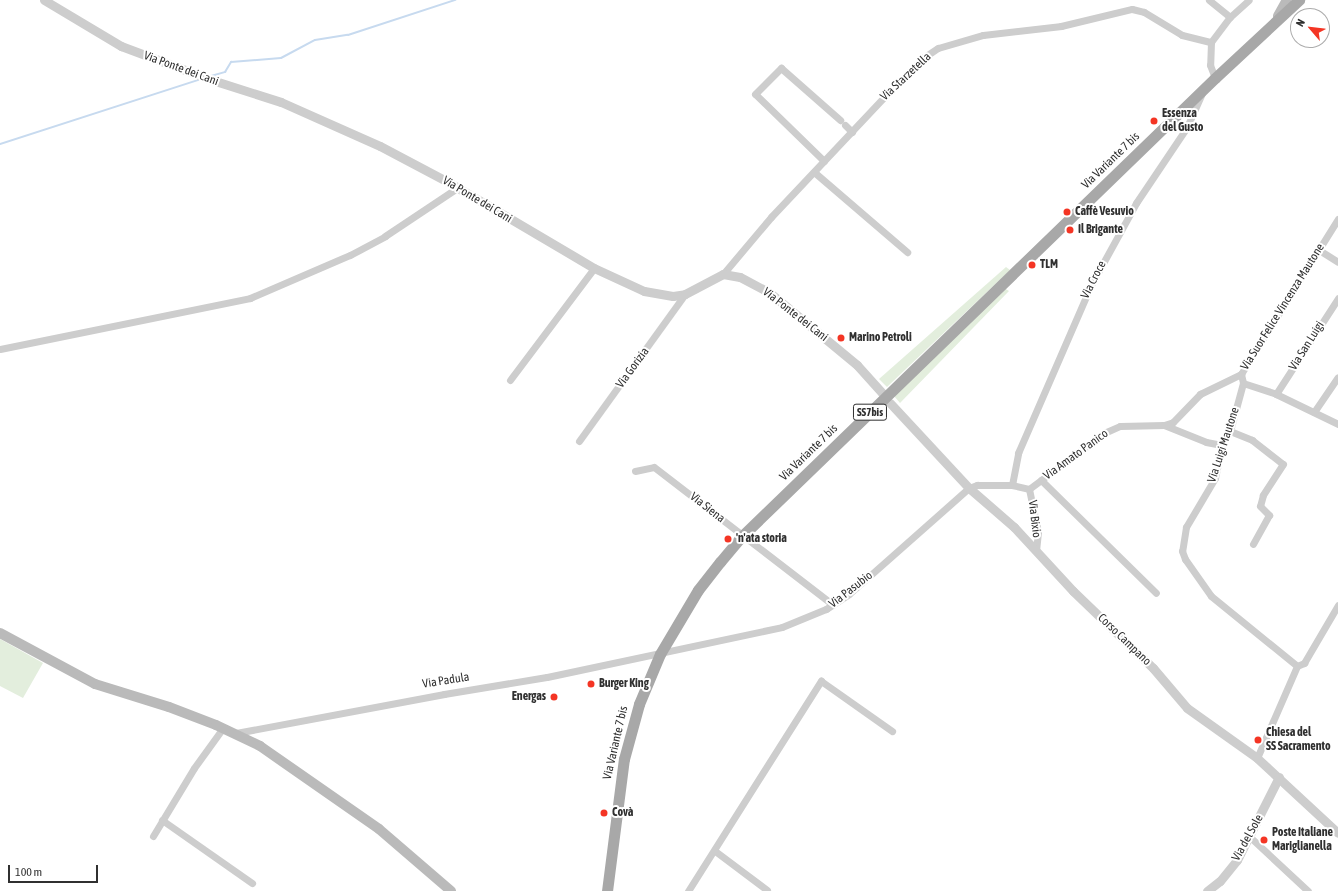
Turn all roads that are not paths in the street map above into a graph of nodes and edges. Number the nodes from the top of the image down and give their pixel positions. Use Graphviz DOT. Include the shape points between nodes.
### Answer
graph roads {
  1 [pos="44,0"];
  2 [pos="1209,0"];
  3 [pos="1248,0"];
  4 [pos="1294,0"];
  5 [pos="1230,17"];
  6 [pos="1211,42"];
  7 [pos="1215,78"];
  8 [pos="1204,89"];
  9 [pos="852,132"];
  10 [pos="824,161"];
  11 [pos="814,172"];
  12 [pos="457,188"];
  13 [pos="1338,220"];
  14 [pos="1319,250"];
  15 [pos="907,252"];
  16 [pos="1338,262"];
  17 [pos="594,268"];
  18 [pos="723,274"];
  19 [pos="685,294"];
  20 [pos="1338,298"];
  21 [pos="0,349"];
  22 [pos="1241,374"];
  23 [pos="1338,377"];
  24 [pos="510,380"];
  25 [pos="1243,383"];
  26 [pos="883,394"];
  27 [pos="1276,394"];
  28 [pos="890,402"];
  29 [pos="1314,412"];
  30 [pos="1338,424"];
  31 [pos="1164,425"];
  32 [pos="1230,431"];
  33 [pos="579,441"];
  34 [pos="1222,445"];
  35 [pos="635,471"];
  36 [pos="1041,480"];
  37 [pos="1012,485"];
  38 [pos="969,488"];
  39 [pos="1029,488"];
  40 [pos="743,536"];
  41 [pos="1253,544"];
  42 [pos="1036,550"];
  43 [pos="1156,593"];
  44 [pos="833,605"];
  45 [pos="1338,605"];
  46 [pos="0,633"];
  47 [pos="660,654"];
  48 [pos="1297,666"];
  49 [pos="223,728"];
  50 [pos="892,731"];
  51 [pos="236,733"];
  52 [pos="1257,758"];
  53 [pos="1279,777"];
  54 [pos="162,820"];
  55 [pos="1338,833"];
  56 [pos="152,836"];
  57 [pos="1250,837"];
  58 [pos="715,851"];
  59 [pos="252,883"];
  60 [pos="767,890"];
  61 [pos="451,891"];
  62 [pos="607,891"];
  63 [pos="688,891"];
  64 [pos="1208,891"];
  65 [pos="1308,891"];
  1 -- 12 [label="street, Via Ponte dei Cani" via="121,46 190,73 288,105 380,146"];
  2 -- 5 [label="street"];
  3 -- 5 [label="street"];
  4 -- 7 [label="main road, Via Variante 7 bis / SS7bis"];
  5 -- 6 [label="street"];
  6 -- 7 [label="street" via="1210,65"];
  6 -- 9 [label="street, Via Starzetella" via="1189,38 1144,12 1126,9 1061,26 964,40 938,48 923,58"];
  7 -- 8 [label="main road, Via Variante 7 bis / SS7bis"];
  8 -- 37 [label="street, Via Croce" via="1187,127 1136,203 1091,285 1018,453"];
  8 -- 40 [label="main road, Via Variante 7 bis / SS7bis"];
  9 -- 10 [label="street, Via Starzetella"];
  9 -- 10 [label="street" via="781,68 755,94"];
  10 -- 11 [label="street, Via Starzetella"];
  11 -- 15 [label="street"];
  11 -- 18 [label="street, Via Starzetella"];
  12 -- 17 [label="street, Via Ponte dei Cani"];
  12 -- 21 [label="street" via="385,236 350,255 250,298"];
  13 -- 14 [label="street, Via Suor Felice Vincenza Mautone"];
  14 -- 16 [label="street"];
  14 -- 22 [label="street, Via Suor Felice Vincenza Mautone"];
  17 -- 19 [label="street, Via Ponte dei Cani" via="655,294"];
  17 -- 24 [label="street"];
  18 -- 19 [label="street, Via Ponte dei Cani"];
  18 -- 26 [label="street, Via Ponte dei Cani" via="740,277 770,293 857,365"];
  19 -- 33 [label="street, Via Gorizia"];
  20 -- 27 [label="street, Via San Luigi"];
  22 -- 25 [label="street"];
  22 -- 31 [label="street, Via Amato Panico" via="1208,388 1178,418"];
  23 -- 29 [label="street"];
  25 -- 27 [label="street"];
  25 -- 32 [label="street, Via Luigi Mautone"];
  27 -- 29 [label="street"];
  28 -- 38 [label="street, Corso Campano"];
  29 -- 30 [label="street"];
  31 -- 34 [label="street" via="1206,442"];
  31 -- 36 [label="street, Via Amato Panico" via="1120,426 1104,433"];
  32 -- 34 [label="street, Via Luigi Mautone"];
  32 -- 41 [label="street" via="1252,440 1283,464 1263,495 1260,506 1269,515"];
  34 -- 48 [label="street, Via Luigi Mautone" via="1215,478 1186,527 1182,551 1211,596"];
  35 -- 40 [label="street, Via Siena" via="654,467"];
  36 -- 39 [label="street, Via Amato Panico"];
  36 -- 43 [label="street"];
  37 -- 38 [label="street" via="977,485"];
  37 -- 39 [label="street"];
  38 -- 42 [label="street, Corso Campano"];
  38 -- 44 [label="street, Via Pasubio" via="849,594"];
  39 -- 42 [label="street, Via Bixio" via="1038,532"];
  40 -- 44 [label="street, Via Siena"];
  40 -- 47 [label="main road, Via Variante 7 bis / SS7bis" via="698,590"];
  42 -- 52 [label="street, Corso Campano" via="1073,591 1153,668 1187,708"];
  44 -- 47 [label="street, Via Pasubio" via="782,627"];
  45 -- 48 [label="street" via="1304,663"];
  46 -- 49 [label="main road" via="95,684 137,696"];
  47 -- 51 [label="street, Via Padula" via="502,686 444,694"];
  47 -- 62 [label="main road, Via Variante 7 bis / SS7bis" via="641,697 626,745"];
  48 -- 52 [label="street"];
  49 -- 51 [label="main road"];
  49 -- 54 [label="street" via="202,756"];
  50 -- 58 [label="street" via="821,681"];
  51 -- 61 [label="main road" via="260,746 378,829"];
  52 -- 53 [label="street, Corso Campano"];
  53 -- 55 [label="street, Corso Campano"];
  53 -- 57 [label="street, Via del Sole"];
  54 -- 56 [label="street"];
  54 -- 59 [label="street"];
  57 -- 64 [label="street, Via del Sole" via="1229,871"];
  57 -- 65 [label="street"];
  58 -- 60 [label="street"];
  58 -- 63 [label="street"];
}
